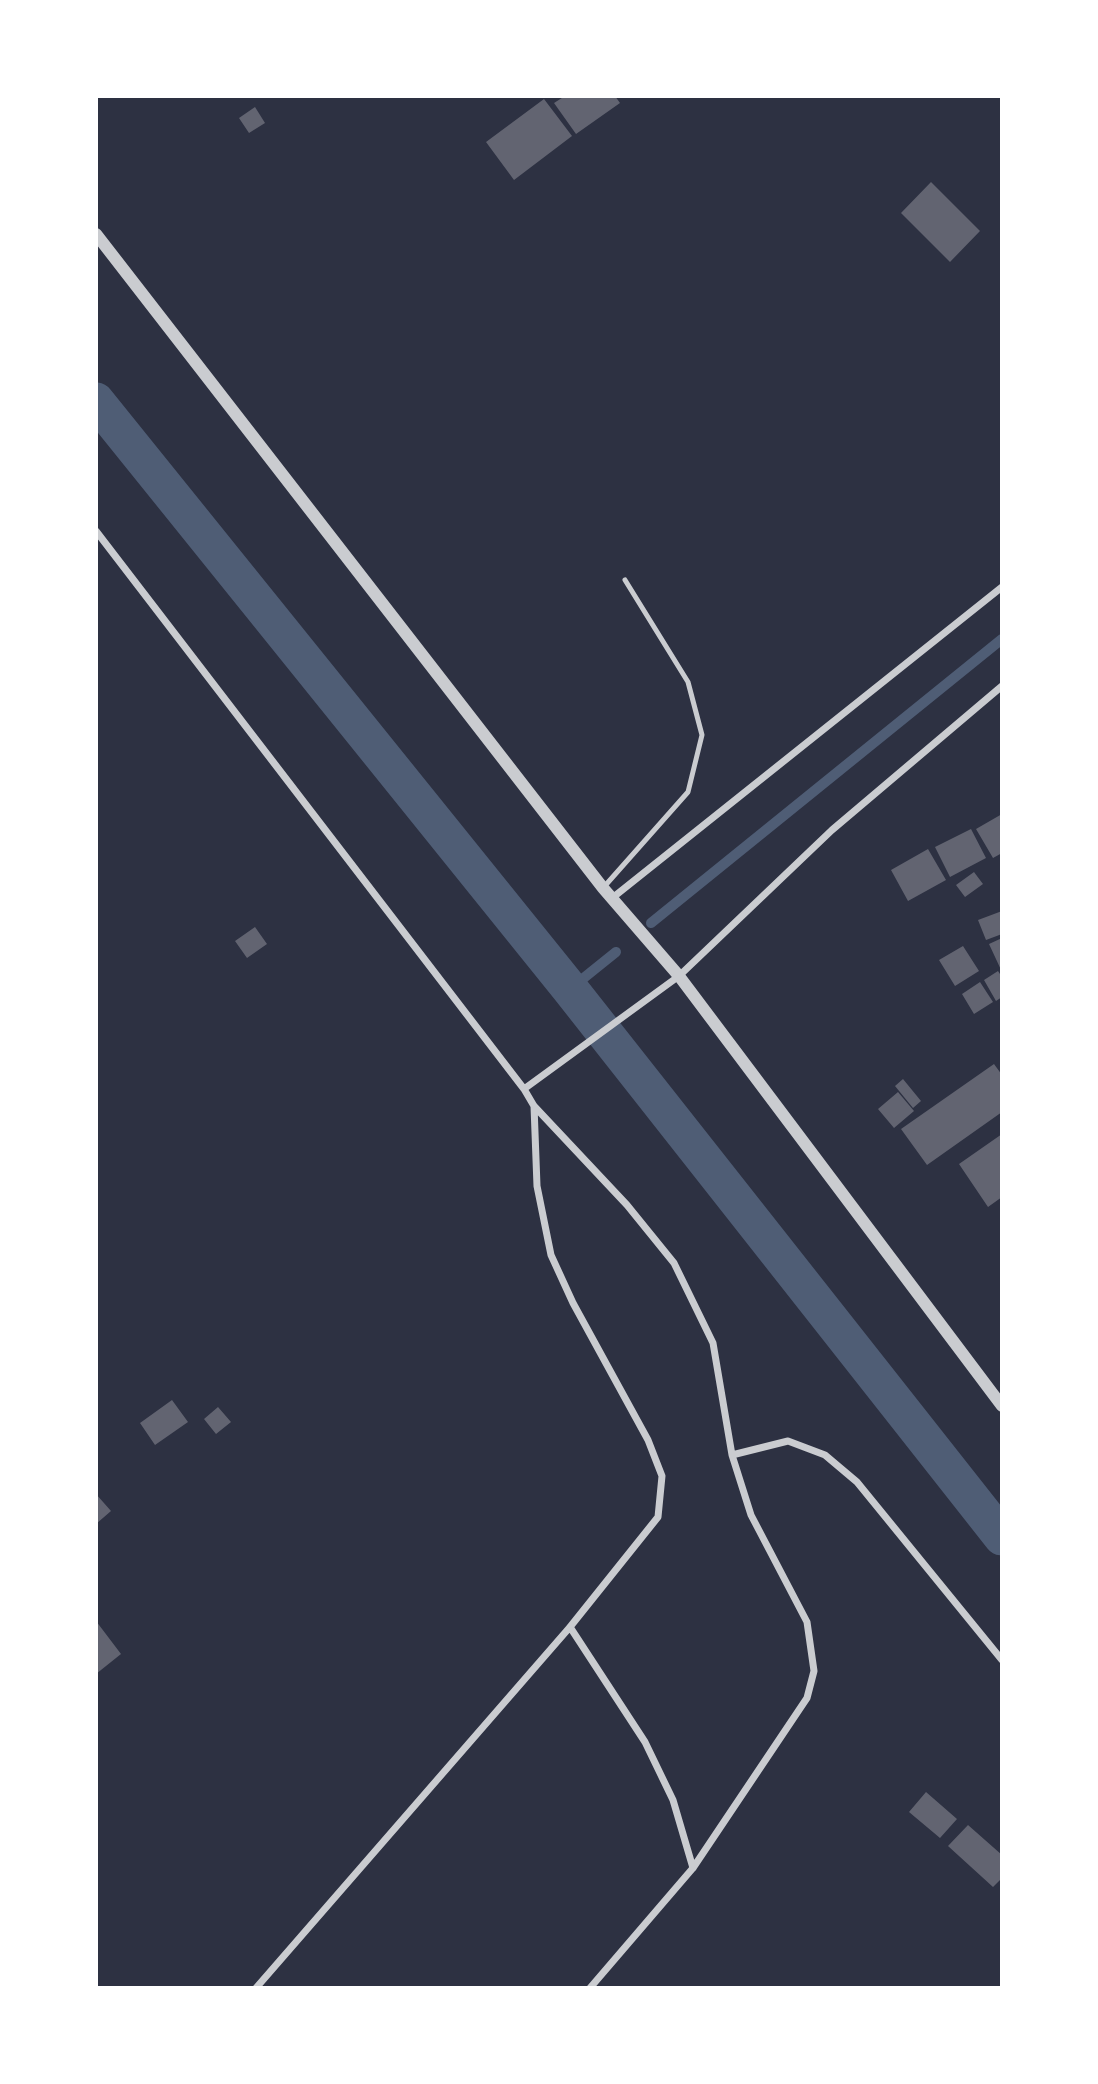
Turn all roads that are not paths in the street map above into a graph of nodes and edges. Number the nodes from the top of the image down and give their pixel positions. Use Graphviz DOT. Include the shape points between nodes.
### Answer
graph roads {
  1 [pos="96,234"];
  2 [pos="96,531"];
  3 [pos="625,580"];
  4 [pos="1002,587"];
  5 [pos="1002,686"];
  6 [pos="603,888"];
  7 [pos="611,899"];
  8 [pos="679,976"];
  9 [pos="524,1089"];
  10 [pos="534,1106"];
  11 [pos="1002,1406"];
  12 [pos="732,1455"];
  13 [pos="570,1627"];
  14 [pos="1002,1660"];
  15 [pos="693,1868"];
  16 [pos="256,1988"];
  17 [pos="590,1988"];
  1 -- 6 [label="street"];
  2 -- 9 [label="street"];
  3 -- 6 [label="lane" via="688,682 702,735 688,792"];
  4 -- 7 [label="street"];
  5 -- 8 [label="street" via="832,830"];
  6 -- 7 [label="street"];
  7 -- 8 [label="street"];
  8 -- 9 [label="street"];
  8 -- 11 [label="street"];
  9 -- 10 [label="street"];
  10 -- 12 [label="street" via="627,1205 674,1263 713,1343"];
  10 -- 13 [label="street" via="537,1186 551,1255 648,1440 662,1476 658,1517"];
  12 -- 14 [label="street" via="788,1441 825,1455 857,1482"];
  12 -- 15 [label="street" via="751,1515 807,1622 814,1671 807,1698"];
  13 -- 15 [label="street" via="645,1742 673,1800"];
  13 -- 16 [label="street"];
  15 -- 17 [label="street"];
}
